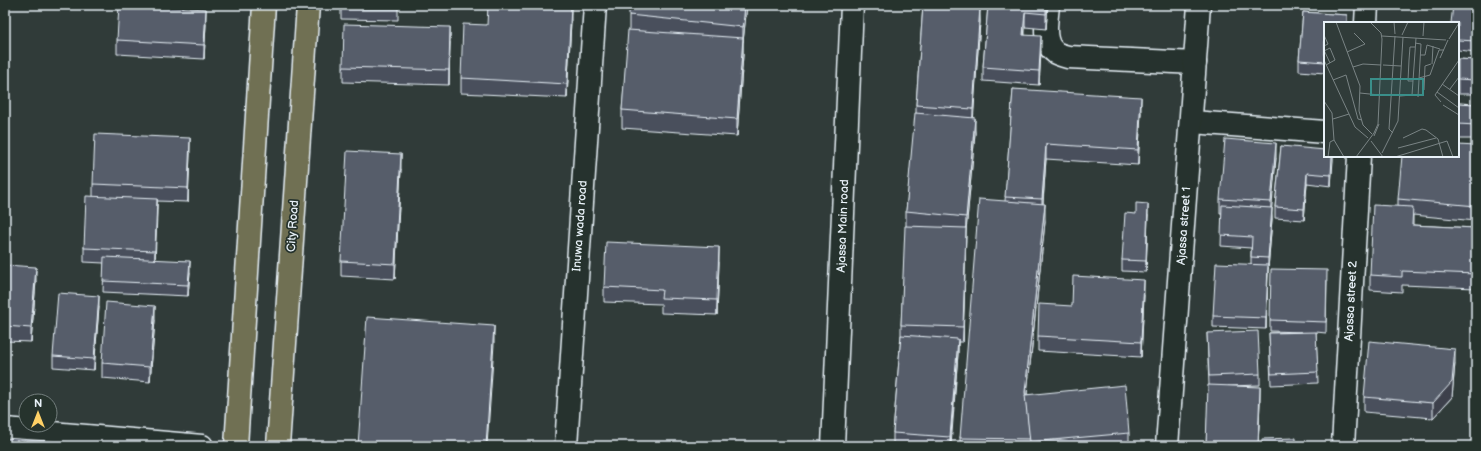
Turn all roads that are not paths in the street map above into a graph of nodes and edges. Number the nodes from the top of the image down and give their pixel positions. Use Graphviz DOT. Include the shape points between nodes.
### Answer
graph roads {
  1 [pos="264,5"];
  2 [pos="308,5"];
  3 [pos="595,5"];
  4 [pos="852,5"];
  5 [pos="1048,5"];
  6 [pos="1199,5"];
  7 [pos="1367,5"];
  8 [pos="1366,22"];
  9 [pos="1195,63"];
  10 [pos="1192,122"];
  11 [pos="1324,132"];
  12 [pos="1359,157"];
  13 [pos="5,429"];
  14 [pos="202,446"];
  15 [pos="236,446"];
  16 [pos="278,446"];
  17 [pos="566,446"];
  18 [pos="833,446"];
  19 [pos="1167,446"];
  20 [pos="1343,446"];
  1 -- 15 [label="highway"];
  2 -- 16 [label="highway, City Road"];
  3 -- 17 [label="street, Inuwa wada road"];
  4 -- 18 [label="street, Ajassa Main road"];
  5 -- 9 [label="street" via="1046,36 1055,52 1068,57"];
  6 -- 9 [label="street, Ajassa street 1"];
  7 -- 8 [label="street"];
  9 -- 10 [label="street, Ajassa street 1"];
  10 -- 11 [label="street"];
  10 -- 19 [label="street, Ajassa street 1"];
  12 -- 20 [label="street, Ajassa street 2"];
  13 -- 14 [label="street"];
}
